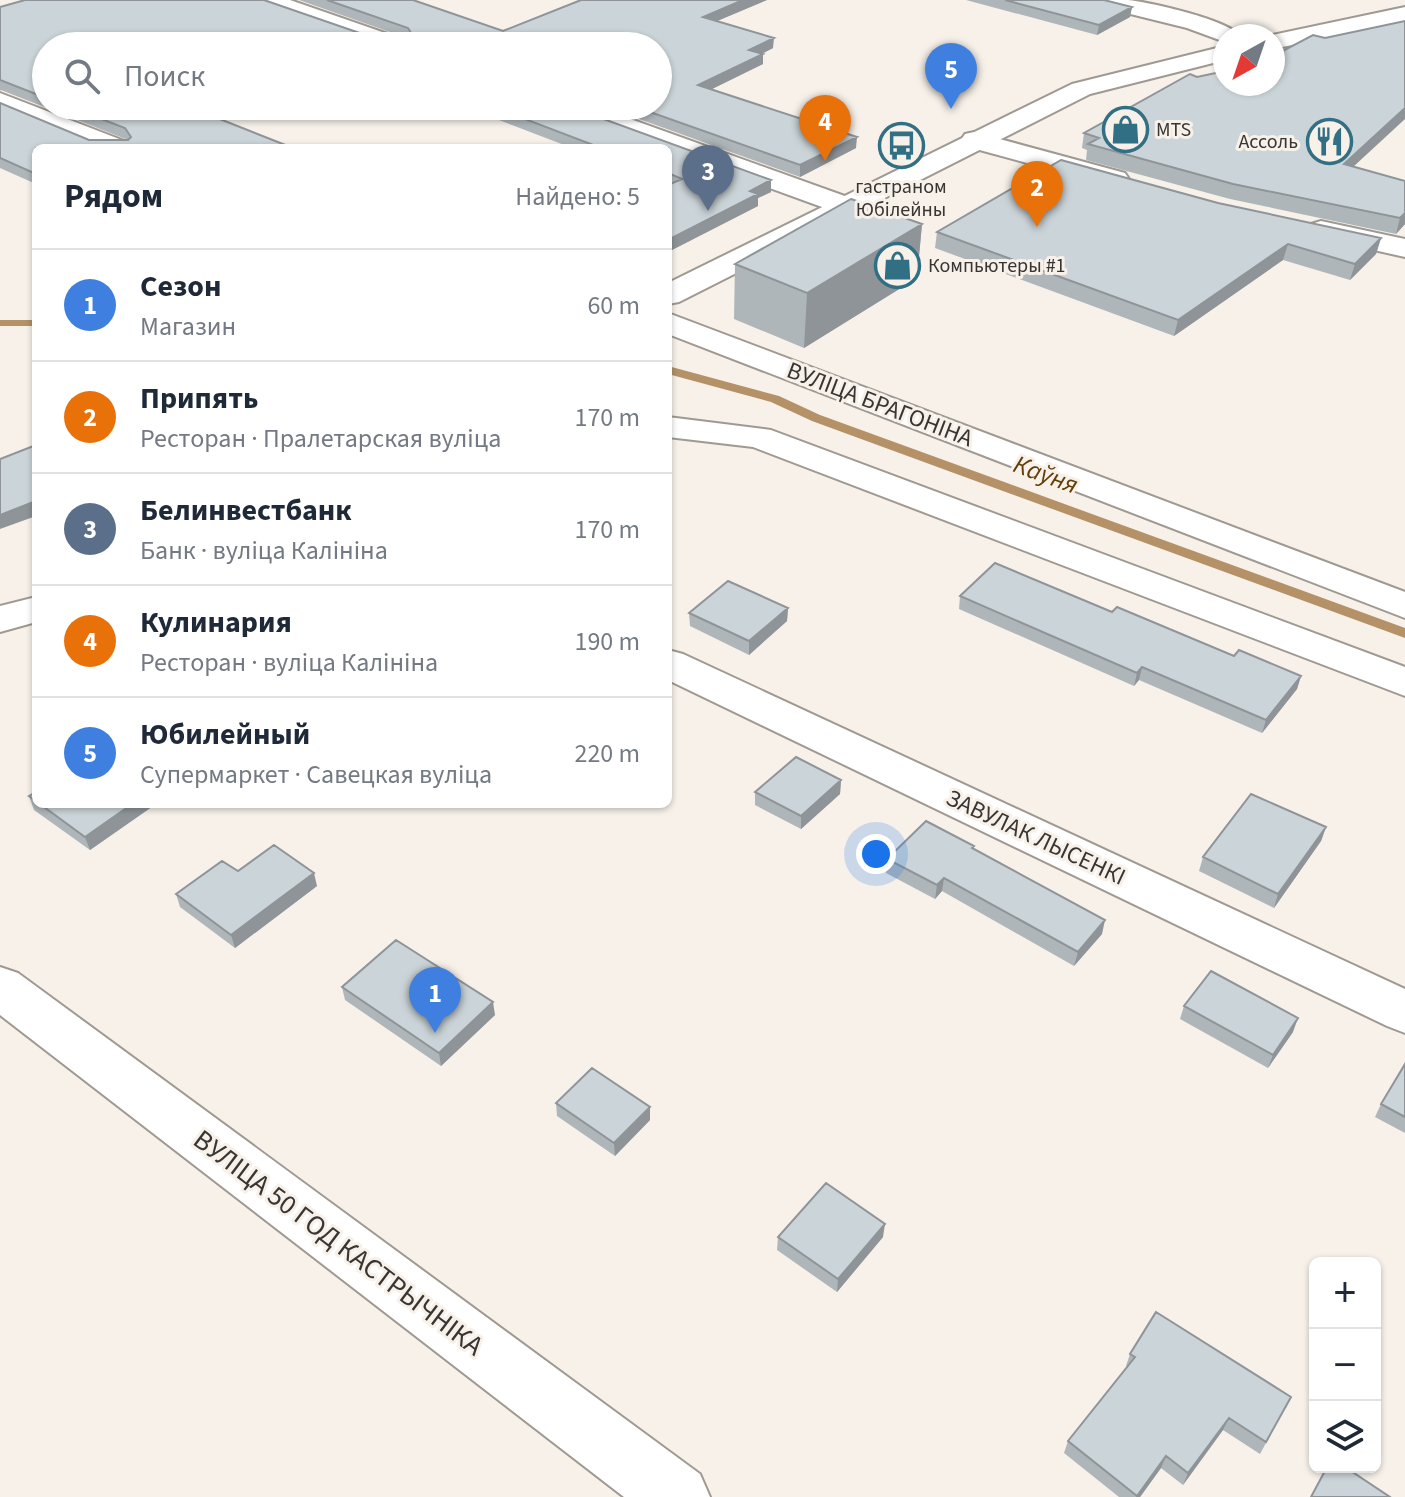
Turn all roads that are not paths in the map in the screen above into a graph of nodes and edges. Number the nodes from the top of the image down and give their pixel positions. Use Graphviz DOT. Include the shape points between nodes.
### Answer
graph roads {
  1 [pos="268,0"];
  2 [pos="1102,0"];
  3 [pos="1405,14"];
  4 [pos="1213,30"];
  5 [pos="359,32"];
  6 [pos="1285,39"];
  7 [pos="1213,56"];
  8 [pos="0,101"];
  9 [pos="32,114"];
  10 [pos="47,120"];
  11 [pos="609,120"];
  12 [pos="974,140"];
  13 [pos="107,144"];
  14 [pos="1137,185"];
  15 [pos="843,205"];
  16 [pos="1300,226"];
  17 [pos="1405,248"];
  18 [pos="672,293"];
  19 [pos="672,325"];
  20 [pos="672,427"];
  21 [pos="1405,606"];
  22 [pos="672,665"];
  23 [pos="1405,682"];
  24 [pos="0,987"];
  25 [pos="1405,1012"];
  26 [pos="677,1497"];
  1 -- 5 [label="street"];
  2 -- 4 [label="street"];
  3 -- 6 [label="street"];
  7 -- 12 [label="street" via="1081,89"];
  8 -- 9 [label="street"];
  10 -- 13 [label="street"];
  11 -- 15 [label="street"];
  12 -- 14 [label="street"];
  12 -- 15 [label="street"];
  15 -- 18 [label="street"];
  16 -- 17 [label="street"];
  19 -- 21 [label="street, ВУЛІЦА БРАГОНІНА"];
  20 -- 23 [label="street" via="759,437"];
  22 -- 25 [label="street, ЗАВУЛАК ЛЫСЕНКІ"];
  24 -- 26 [label="street, ВУЛІЦА 50 ГОД КАСТРЫЧНІКА"];
}
